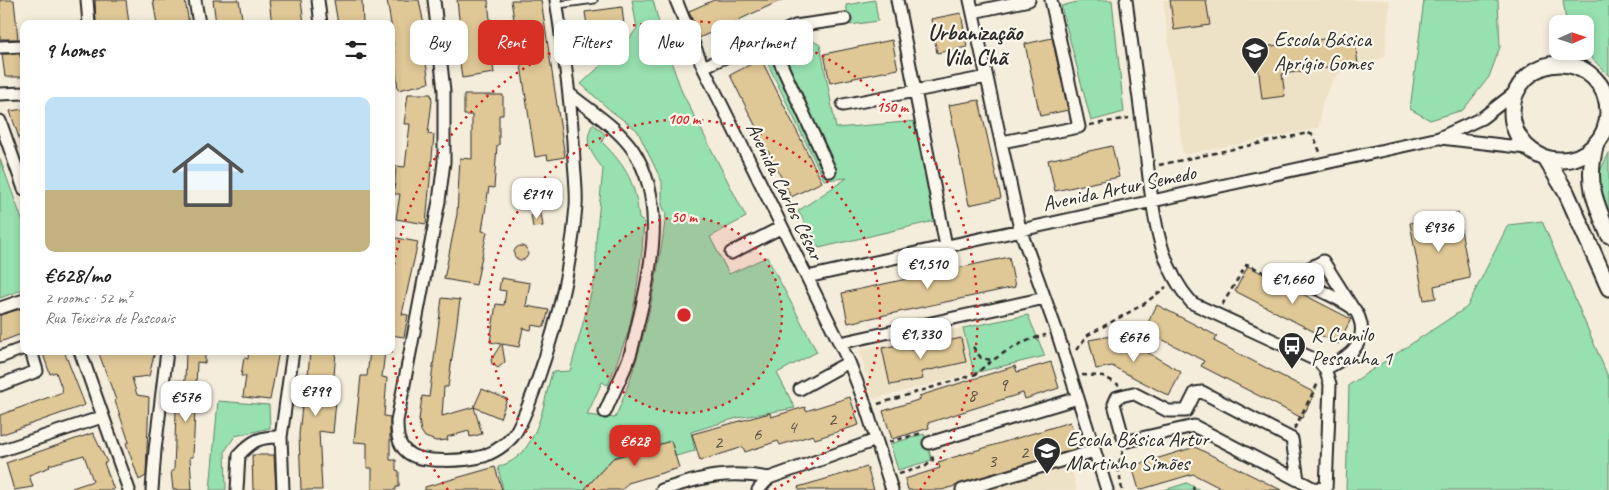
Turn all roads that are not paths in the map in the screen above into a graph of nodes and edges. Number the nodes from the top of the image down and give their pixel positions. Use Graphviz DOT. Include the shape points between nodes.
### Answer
graph roads {
  1 [pos="87,0"];
  2 [pos="195,0"];
  3 [pos="318,0"];
  4 [pos="434,0"];
  5 [pos="594,0"];
  6 [pos="676,0"];
  7 [pos="897,0"];
  8 [pos="970,0"];
  9 [pos="1029,0"];
  10 [pos="1051,0"];
  11 [pos="1126,0"];
  12 [pos="556,3"];
  13 [pos="972,12"];
  14 [pos="845,19"];
  15 [pos="89,20"];
  16 [pos="198,20"];
  17 [pos="320,20"];
  18 [pos="813,23"];
  19 [pos="20,46"];
  20 [pos="0,47"];
  21 [pos="711,63"];
  22 [pos="781,65"];
  23 [pos="703,67"];
  24 [pos="988,77"];
  25 [pos="916,90"];
  26 [pos="1517,91"];
  27 [pos="20,93"];
  28 [pos="0,94"];
  29 [pos="571,95"];
  30 [pos="843,105"];
  31 [pos="0,121"];
  32 [pos="1439,138"];
  33 [pos="1002,142"];
  34 [pos="1595,146"];
  35 [pos="1527,148"];
  36 [pos="1546,159"];
  37 [pos="830,171"];
  38 [pos="20,178"];
  39 [pos="1152,200"];
  40 [pos="782,227"];
  41 [pos="1020,229"];
  42 [pos="1609,235"];
  43 [pos="946,246"];
  44 [pos="731,253"];
  45 [pos="807,277"];
  46 [pos="1609,288"];
  47 [pos="1045,298"];
  48 [pos="20,301"];
  49 [pos="0,308"];
  50 [pos="1354,310"];
  51 [pos="840,344"];
  52 [pos="20,350"];
  53 [pos="32,355"];
  54 [pos="81,355"];
  55 [pos="167,355"];
  56 [pos="292,355"];
  57 [pos="0,357"];
  58 [pos="849,362"];
  59 [pos="1325,369"];
  60 [pos="0,385"];
  61 [pos="800,389"];
  62 [pos="1078,398"];
  63 [pos="1186,411"];
  64 [pos="605,412"];
  65 [pos="102,417"];
  66 [pos="1194,426"];
  67 [pos="280,437"];
  68 [pos="877,443"];
  69 [pos="929,443"];
  70 [pos="0,451"];
  71 [pos="1094,451"];
  72 [pos="1296,458"];
  73 [pos="1271,465"];
  74 [pos="769,478"];
  75 [pos="1298,480"];
  76 [pos="129,490"];
  77 [pos="152,490"];
  78 [pos="237,490"];
  79 [pos="283,490"];
  80 [pos="662,490"];
  81 [pos="758,490"];
  82 [pos="892,490"];
  83 [pos="962,490"];
  84 [pos="1107,490"];
  85 [pos="1326,490"];
  1 -- 15 [label="street"];
  2 -- 16 [label="street"];
  3 -- 17 [label="street"];
  4 -- 29 [label="street" via="444,91 444,162 397,434 401,446 416,458 443,460 483,456 505,445 518,430 554,327 568,268 576,205"];
  5 -- 12 [label="lane"];
  6 -- 23 [label="street, Avenida Carlos César"];
  7 -- 25 [label="street"];
  8 -- 13 [label="street"];
  9 -- 13 [label="street"];
  10 -- 33 [label="street" via="1079,127"];
  11 -- 39 [label="street"];
  12 -- 29 [label="street"];
  13 -- 24 [label="street"];
  14 -- 18 [label="street"];
  19 -- 20 [label="street"];
  21 -- 23 [label="street"];
  22 -- 37 [label="street"];
  23 -- 40 [label="street, Avenida Carlos César"];
  24 -- 25 [label="street"];
  24 -- 33 [label="street"];
  25 -- 30 [label="street"];
  25 -- 43 [label="street"];
  26 -- 32 [label="street, Avenida Artur Semedo" via="1482,118"];
  26 -- 34 [label="main road" via="1526,77 1550,65 1577,67 1591,75 1602,87 1608,110 1604,133"];
  26 -- 35 [label="main road" via="1512,121"];
  27 -- 28 [label="street"];
  29 -- 64 [label="street" via="633,149 647,176 652,203 653,242 645,292 628,362"];
  31 -- 38 [label="street"];
  32 -- 35 [label="street, Avenida Artur Semedo"];
  32 -- 39 [label="street, Avenida Artur Semedo"];
  33 -- 41 [label="street"];
  34 -- 36 [label="main road" via="1572,160"];
  34 -- 42 [label="main road" via="1590,180"];
  35 -- 36 [label="main road"];
  36 -- 46 [label="main road" via="1566,192"];
  39 -- 41 [label="street, Avenida Artur Semedo"];
  39 -- 59 [label="street" via="1161,247 1175,280 1192,302 1318,361"];
  40 -- 44 [label="street"];
  40 -- 45 [label="street, Avenida Carlos César"];
  41 -- 43 [label="street, Avenida Artur Semedo"];
  41 -- 47 [label="street"];
  43 -- 45 [label="street, Avenida Artur Semedo"];
  45 -- 51 [label="street, Avenida Carlos César"];
  47 -- 51 [label="street"];
  47 -- 62 [label="street"];
  48 -- 49 [label="street"];
  50 -- 50 [label="street" via="1293,277 1323,261"];
  50 -- 59 [label="street" via="1362,328 1358,342 1349,356"];
  51 -- 58 [label="street, Avenida Carlos César"];
  52 -- 57 [label="street"];
  53 -- 60 [label="street" via="37,371"];
  54 -- 65 [label="street"];
  55 -- 77 [label="street"];
  56 -- 67 [label="street"];
  58 -- 61 [label="street"];
  58 -- 68 [label="street, Avenida Carlos César"];
  59 -- 85 [label="street" via="1330,384"];
  62 -- 69 [label="street"];
  62 -- 71 [label="street"];
  63 -- 66 [label="street"];
  63 -- 66 [label="street" via="1168,411 1133,393 1117,397 1114,404 1123,437 1128,441"];
  63 -- 72 [label="street" via="1195,393 1200,392 1290,437"];
  65 -- 70 [label="street"];
  65 -- 76 [label="street"];
  66 -- 73 [label="street"];
  67 -- 78 [label="street" via="252,441 239,455"];
  67 -- 79 [label="street"];
  68 -- 74 [label="street"];
  68 -- 82 [label="street, Avenida Carlos César"];
  71 -- 83 [label="street"];
  71 -- 84 [label="street"];
  72 -- 73 [label="street" via="1284,464"];
  72 -- 75 [label="street"];
  73 -- 75 [label="street"];
  74 -- 80 [label="street" via="721,474"];
  74 -- 81 [label="street"];
  75 -- 85 [label="street"];
}
